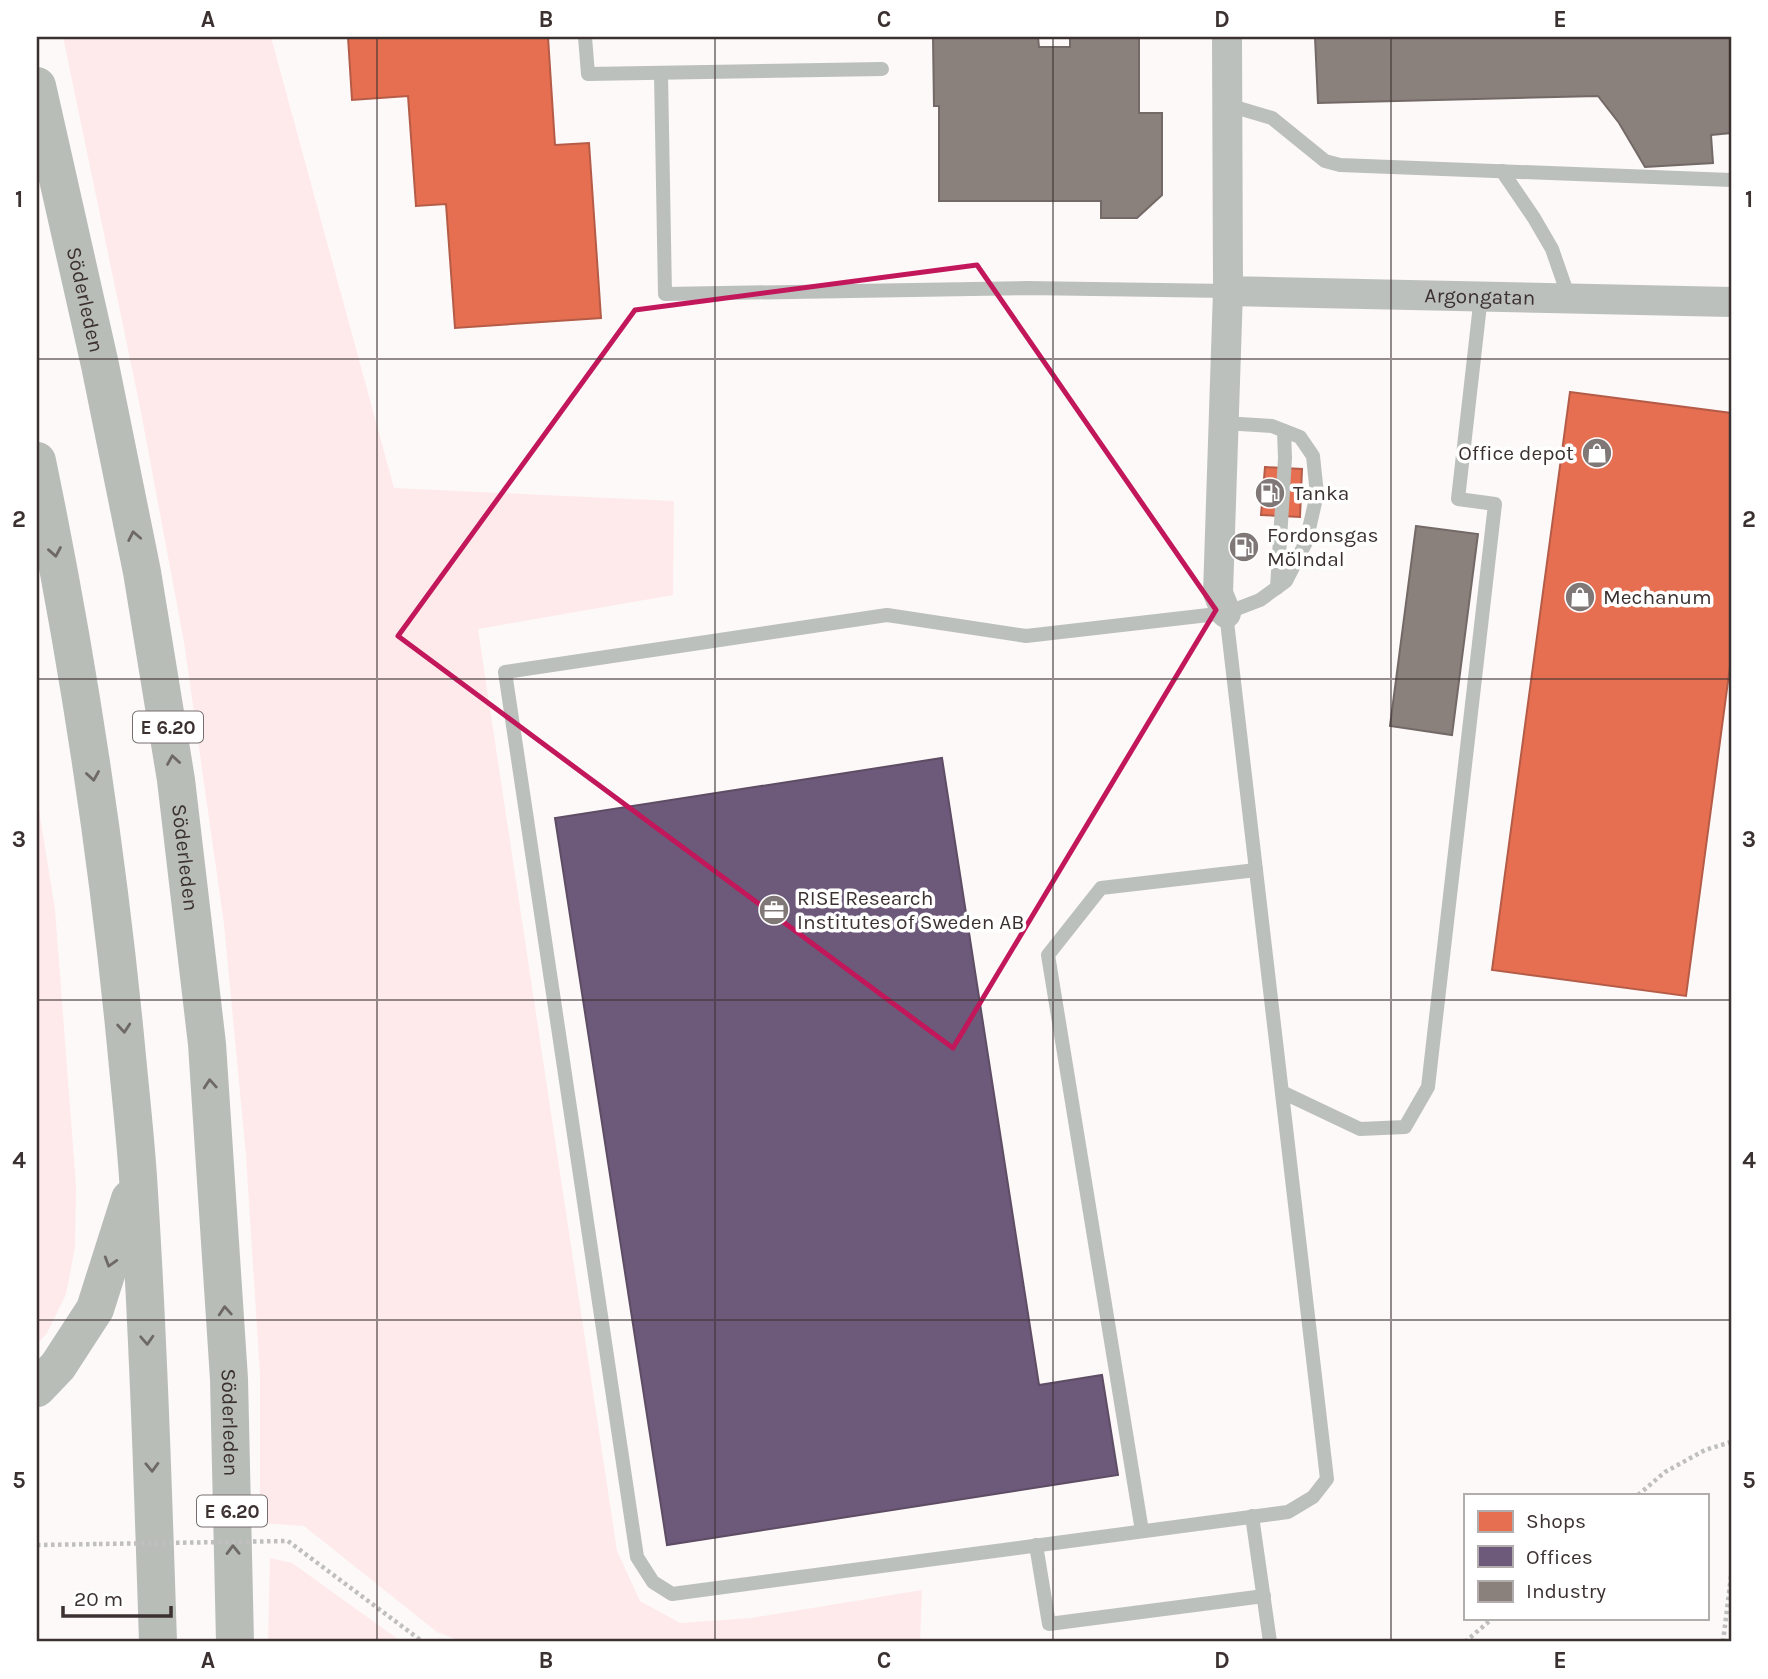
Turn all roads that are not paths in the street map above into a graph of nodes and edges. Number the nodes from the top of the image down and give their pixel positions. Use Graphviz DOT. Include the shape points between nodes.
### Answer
graph roads {
  1 [pos="585,37"];
  2 [pos="1227,37"];
  3 [pos="882,69"];
  4 [pos="661,74"];
  5 [pos="37,86"];
  6 [pos="1228,105"];
  7 [pos="1502,171"];
  8 [pos="1731,180"];
  9 [pos="1228,291"];
  10 [pos="1481,296"];
  11 [pos="1569,298"];
  12 [pos="1731,302"];
  13 [pos="1224,423"];
  14 [pos="1283,431"];
  15 [pos="37,461"];
  16 [pos="1277,587"];
  17 [pos="1226,613"];
  18 [pos="1256,870"];
  19 [pos="1282,1092"];
  20 [pos="138,1174"];
  21 [pos="37,1388"];
  22 [pos="1252,1516"];
  23 [pos="1142,1531"];
  24 [pos="1036,1545"];
  25 [pos="1264,1596"];
  26 [pos="158,1642"];
  27 [pos="236,1642"];
  28 [pos="1270,1642"];
  1 -- 4 [label="lane" via="588,74"];
  2 -- 6 [label="street"];
  3 -- 4 [label="lane"];
  4 -- 9 [label="lane" via="666,294 1026,288"];
  27 -- 5 [label="highway, Söderleden / E 6.20, one-way" via="229,1379 208,1058 176,780 129,507"];
  6 -- 7 [label="lane" via="1272,118 1325,161 1340,165"];
  6 -- 9 [label="street"];
  7 -- 8 [label="lane"];
  7 -- 11 [label="lane" via="1552,249"];
  9 -- 10 [label="street, Argongatan"];
  9 -- 13 [label="street"];
  10 -- 11 [label="street, Argongatan"];
  10 -- 19 [label="lane" via="1458,499 1495,504 1428,1087 1405,1127 1360,1129"];
  11 -- 12 [label="street, Argongatan"];
  13 -- 14 [label="lane"];
  13 -- 17 [label="street" via="1218,593"];
  14 -- 16 [label="lane"];
  14 -- 16 [label="lane" via="1300,437 1314,456 1317,494 1306,542 1286,581"];
  15 -- 20 [label="highway, one-way" via="101,823"];
  16 -- 17 [label="lane" via="1260,600"];
  17 -- 18 [label="lane"];
  17 -- 24 [label="lane" via="1026,636 887,615 505,672 637,1557 653,1582 672,1594"];
  18 -- 19 [label="lane"];
  18 -- 23 [label="lane" via="1101,888 1048,955"];
  19 -- 22 [label="lane" via="1327,1479 1313,1497 1288,1512"];
  20 -- 21 [label="highway, one-way" via="95,1309 58,1366"];
  20 -- 26 [label="highway, one-way"];
  22 -- 23 [label="lane"];
  22 -- 25 [label="lane"];
  23 -- 24 [label="lane"];
  24 -- 25 [label="lane" via="1049,1624"];
  25 -- 28 [label="lane"];
}
